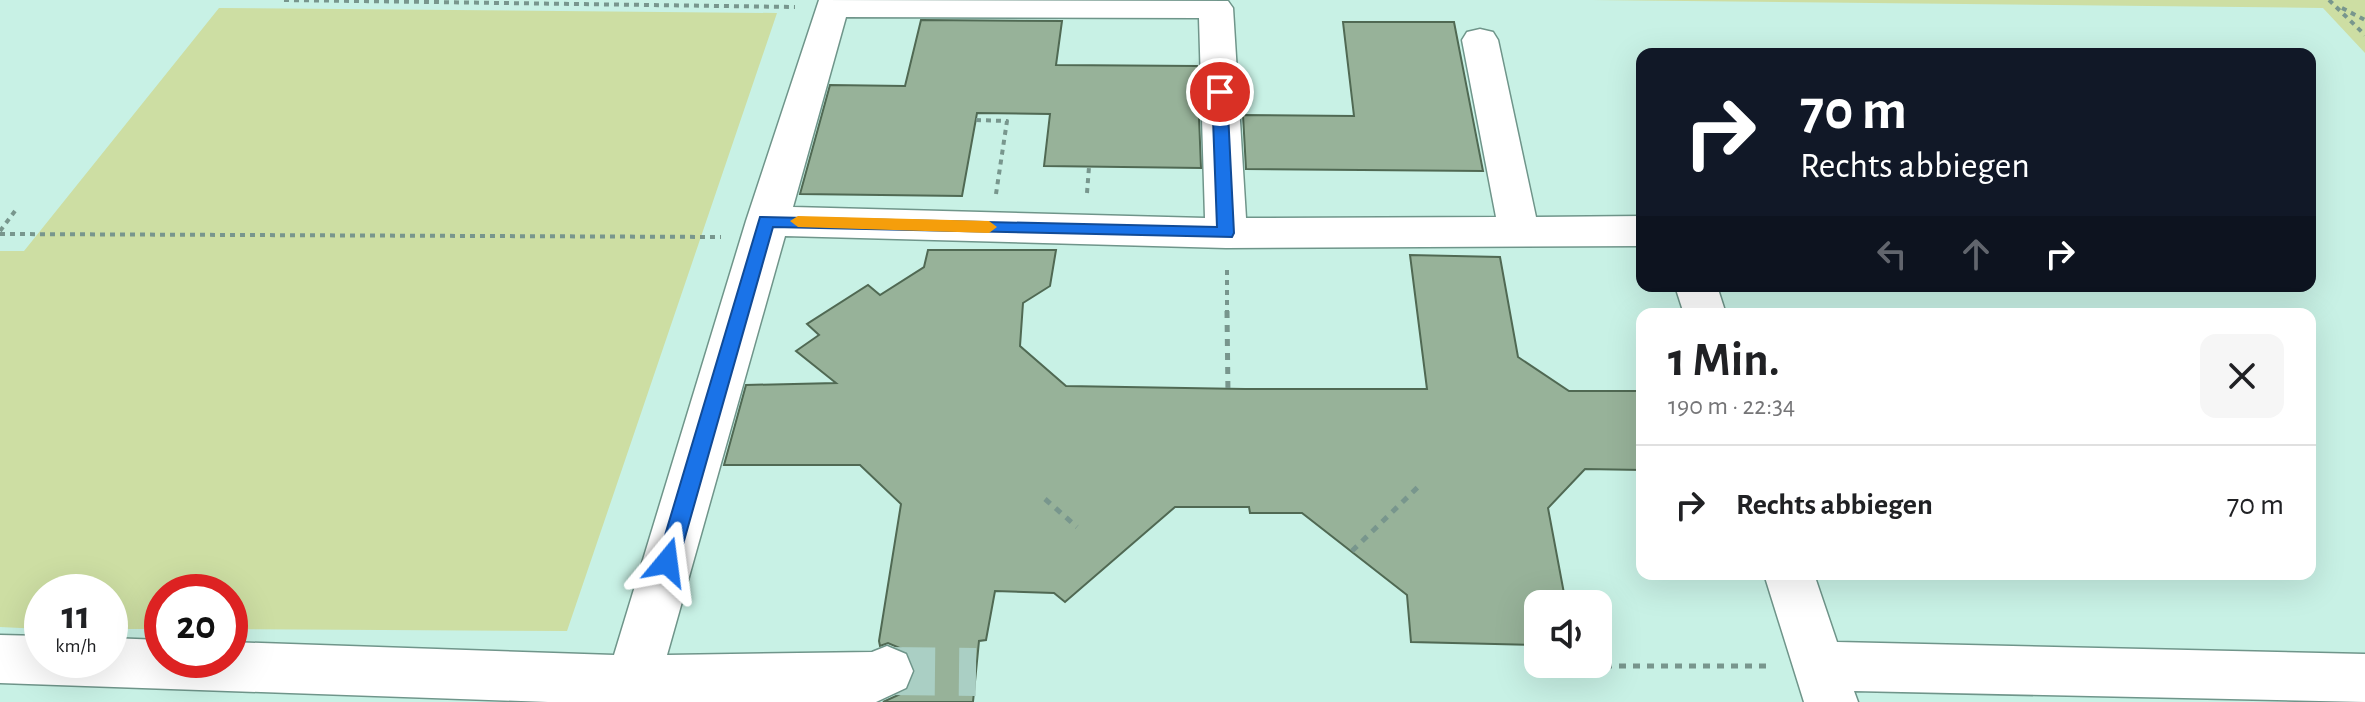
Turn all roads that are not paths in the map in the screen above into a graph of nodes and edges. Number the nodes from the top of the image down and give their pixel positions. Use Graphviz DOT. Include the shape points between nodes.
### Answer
graph roads {
  1 [pos="1480,40"];
  2 [pos="764,228"];
  3 [pos="1519,231"];
  4 [pos="1636,231"];
  5 [pos="1226,233"];
  6 [pos="1791,580"];
  7 [pos="0,659"];
  8 [pos="882,674"];
  9 [pos="2365,679"];
  10 [pos="1825,684"];
  11 [pos="630,691"];
  1 -- 3 [label="lane"];
  2 -- 5 [label="lane"];
  2 -- 5 [label="lane" via="832,6 1216,8"];
  2 -- 11 [label="lane"];
  3 -- 4 [label="lane"];
  3 -- 5 [label="lane"];
  6 -- 10 [label="lane"];
  7 -- 11 [label="lane"];
  8 -- 11 [label="lane"];
  9 -- 10 [label="lane"];
}
